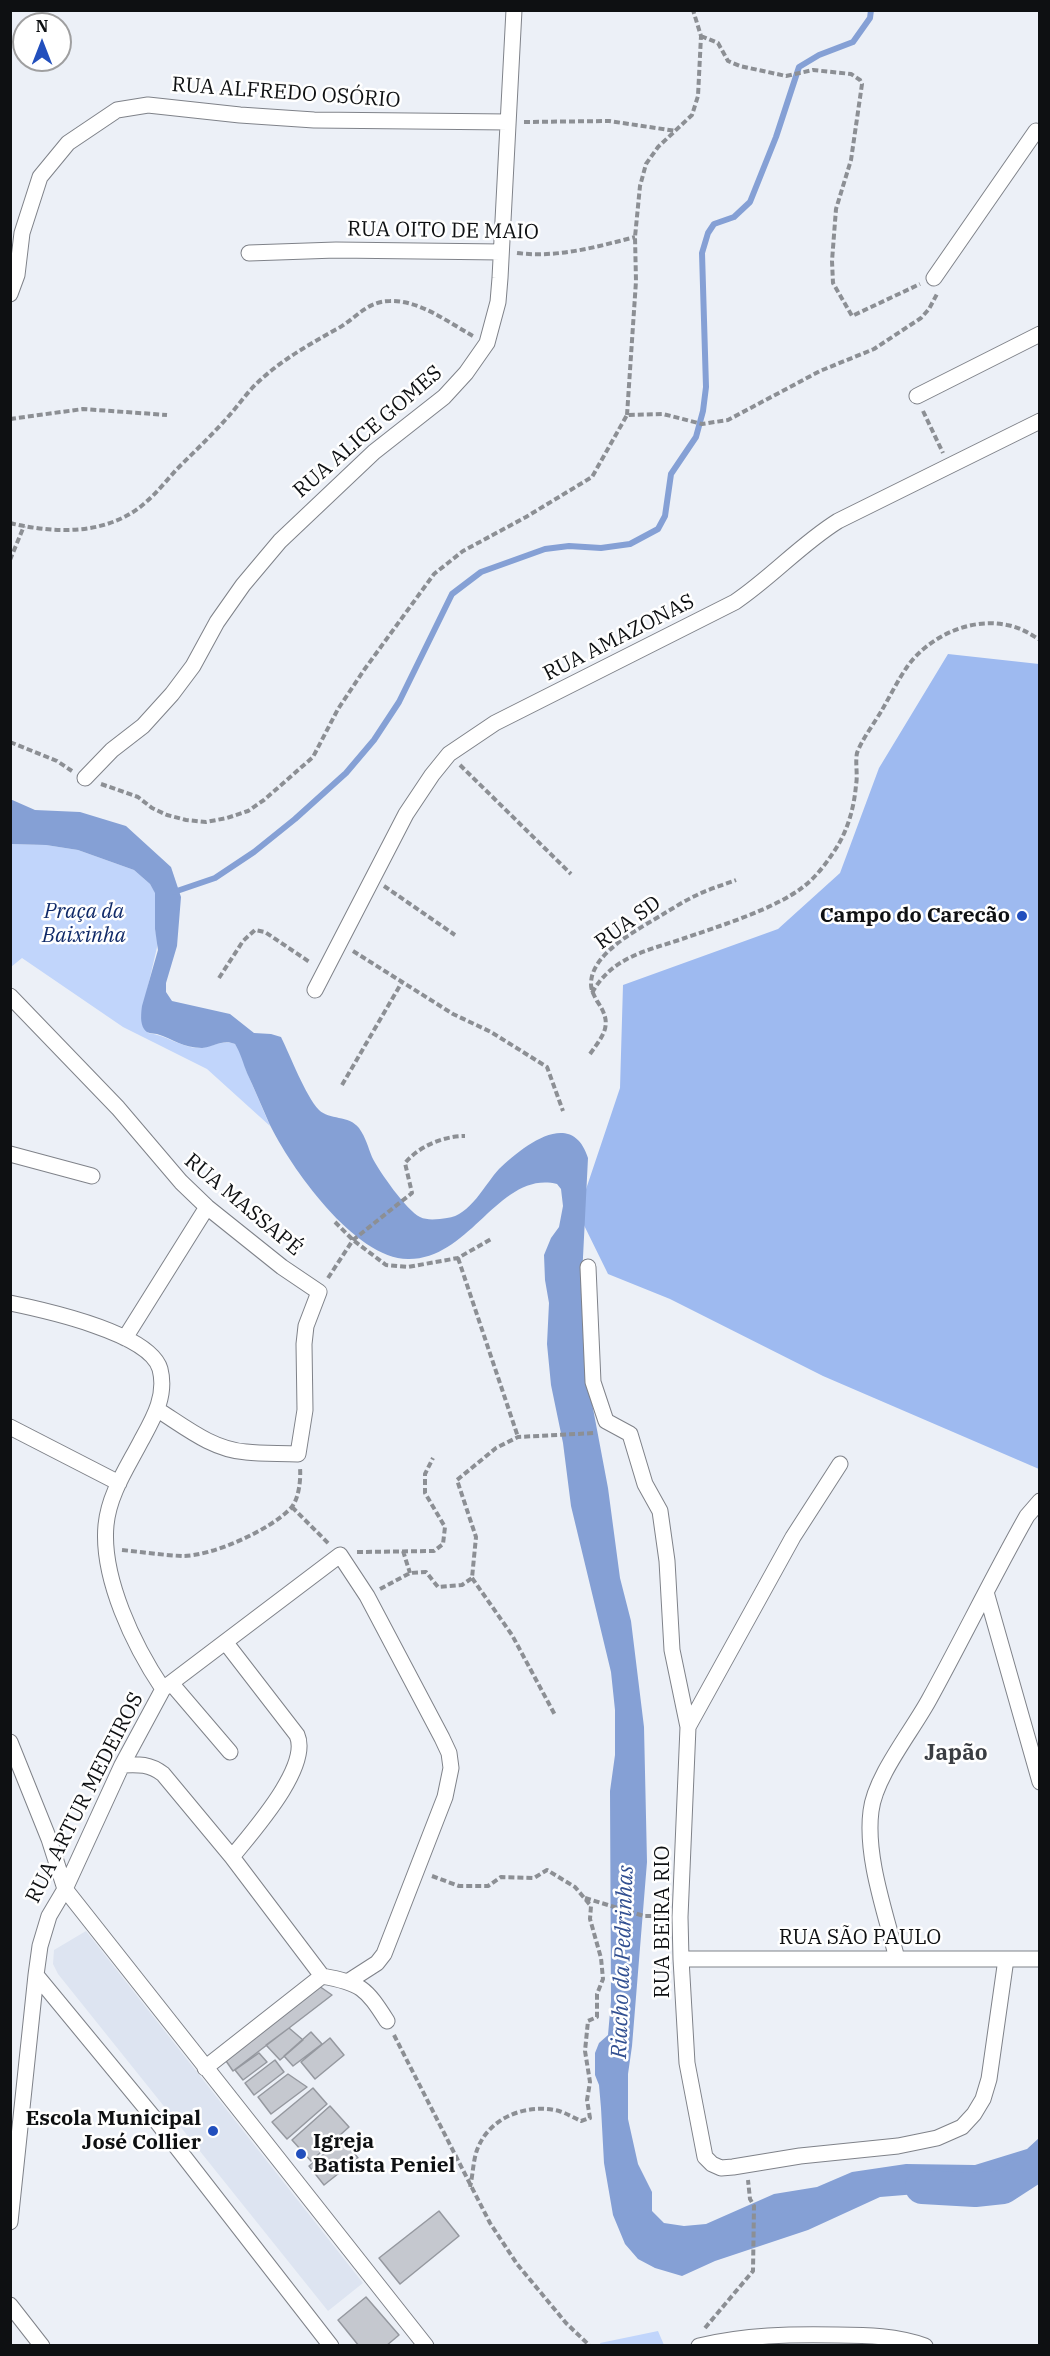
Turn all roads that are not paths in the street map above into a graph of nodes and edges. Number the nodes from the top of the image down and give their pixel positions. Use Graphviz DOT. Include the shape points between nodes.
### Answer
graph roads {
  1 [pos="514,10"];
  2 [pos="508,122"];
  3 [pos="1038,133"];
  4 [pos="249,252"];
  5 [pos="501,252"];
  6 [pos="934,278"];
  7 [pos="10,294"];
  8 [pos="1040,334"];
  9 [pos="917,396"];
  10 [pos="1040,421"];
  11 [pos="85,778"];
  12 [pos="315,990"];
  13 [pos="10,996"];
  14 [pos="10,1154"];
  15 [pos="92,1176"];
  16 [pos="207,1207"];
  17 [pos="588,1267"];
  18 [pos="10,1303"];
  19 [pos="125,1338"];
  20 [pos="158,1410"];
  21 [pos="10,1427"];
  22 [pos="840,1464"];
  23 [pos="119,1483"];
  24 [pos="1040,1502"];
  25 [pos="986,1592"];
  26 [pos="226,1643"];
  27 [pos="167,1686"];
  28 [pos="688,1727"];
  29 [pos="10,1742"];
  30 [pos="230,1752"];
  31 [pos="122,1765"];
  32 [pos="1040,1782"];
  33 [pos="232,1857"];
  34 [pos="65,1889"];
  35 [pos="681,1959"];
  36 [pos="897,1959"];
  37 [pos="1006,1959"];
  38 [pos="1040,1959"];
  39 [pos="36,1975"];
  40 [pos="322,1976"];
  41 [pos="349,1981"];
  42 [pos="387,2021"];
  43 [pos="205,2068"];
  44 [pos="11,2213"];
  45 [pos="10,2222"];
  46 [pos="10,2305"];
  47 [pos="700,2339"];
  48 [pos="422,2344"];
  49 [pos="330,2345"];
  50 [pos="42,2346"];
  51 [pos="925,2346"];
  1 -- 2 [label="street, RUA ALICE GOMES"];
  2 -- 5 [label="street, RUA ALICE GOMES"];
  2 -- 7 [label="street, RUA ALFREDO OSÓRIO" via="314,120 148,105 117,110 68,143 40,177 22,233 17,275"];
  3 -- 6 [label="street"];
  4 -- 5 [label="street, RUA OITO DE MAIO"];
  5 -- 11 [label="street, RUA ALICE GOMES" via="498,302 487,343 466,373 444,397 374,452 280,541 243,585 172,694"];
  8 -- 9 [label="street"];
  10 -- 12 [label="street, RUA AMAZONAS" via="838,521 735,602 495,723 448,754 406,814"];
  13 -- 16 [label="street, RUA MASSAPÉ"];
  14 -- 15 [label="street"];
  16 -- 19 [label="street"];
  16 -- 20 [label="street, RUA MASSAPÉ" via="319,1292 306,1326 305,1410 298,1454 227,1448 195,1434"];
  17 -- 28 [label="street, RUA BEIRA RIO" via="593,1382 606,1420 630,1434 645,1485 660,1511 672,1650"];
  18 -- 19 [label="street, RUA ARTUR MEDEIROS" via="81,1320"];
  19 -- 20 [label="street, RUA ARTUR MEDEIROS" via="150,1354 159,1366 162,1393"];
  20 -- 23 [label="street, RUA ARTUR MEDEIROS"];
  21 -- 23 [label="street"];
  22 -- 28 [label="street" via="793,1537"];
  23 -- 27 [label="street, RUA ARTUR MEDEIROS" via="106,1525 112,1579 123,1617 151,1671"];
  24 -- 25 [label="street" via="1027,1516"];
  25 -- 32 [label="street"];
  25 -- 36 [label="street" via="877,1788 871,1810 875,1871"];
  26 -- 27 [label="street"];
  26 -- 33 [label="street" via="297,1735 300,1749 277,1801"];
  26 -- 41 [label="street" via="339,1555 367,1596 450,1753 450,1780 445,1797 384,1954"];
  27 -- 30 [label="street"];
  27 -- 31 [label="street, RUA ARTUR MEDEIROS"];
  28 -- 35 [label="street, RUA BEIRA RIO"];
  29 -- 34 [label="street"];
  31 -- 33 [label="street" via="143,1764 163,1774"];
  31 -- 34 [label="street, RUA ARTUR MEDEIROS"];
  33 -- 40 [label="street"];
  34 -- 39 [label="street, RUA ARTUR MEDEIROS" via="49,1916"];
  34 -- 43 [label="street"];
  35 -- 36 [label="street, RUA SÃO PAULO"];
  35 -- 37 [label="street, RUA BEIRA RIO" via="687,2063 702,2149 712,2164 721,2168 898,2146 937,2138 962,2127 974,2114 986,2089"];
  36 -- 37 [label="street, RUA SÃO PAULO"];
  37 -- 38 [label="street, RUA SÃO PAULO"];
  39 -- 44 [label="street, RUA ARTUR MEDEIROS"];
  39 -- 49 [label="street" via="154,2118"];
  40 -- 41 [label="street"];
  40 -- 43 [label="street"];
  41 -- 42 [label="street" via="364,1989"];
  43 -- 48 [label="street"];
  44 -- 45 [label="street, RUA ARTUR MEDEIROS"];
  46 -- 50 [label="street"];
  47 -- 51 [label="street" via="789,2334 875,2336"];
}
